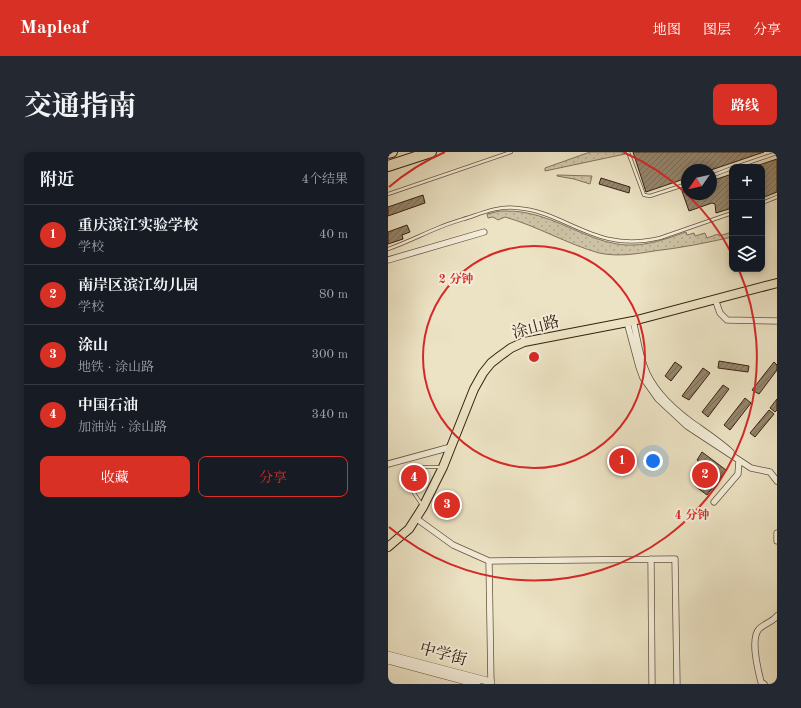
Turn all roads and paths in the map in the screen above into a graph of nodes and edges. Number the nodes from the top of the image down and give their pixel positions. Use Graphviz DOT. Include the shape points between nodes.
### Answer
graph roads {
  1 [pos="392,152"];
  2 [pos="432,152"];
  3 [pos="511,152"];
  4 [pos="628,152"];
  5 [pos="388,153"];
  6 [pos="777,153"];
  7 [pos="745,164"];
  8 [pos="388,166"];
  9 [pos="729,169"];
  10 [pos="717,174"];
  11 [pos="681,186"];
  12 [pos="388,194"];
  13 [pos="777,197"];
  14 [pos="765,202"];
  15 [pos="729,214"];
  16 [pos="484,232"];
  17 [pos="388,249"];
  18 [pos="388,260"];
  19 [pos="777,283"];
  20 [pos="715,299"];
  21 [pos="777,321"];
  22 [pos="630,322"];
  23 [pos="451,447"];
  24 [pos="739,461"];
  25 [pos="388,464"];
  26 [pos="443,467"];
  27 [pos="777,481"];
  28 [pos="714,502"];
  29 [pos="423,507"];
  30 [pos="417,519"];
  31 [pos="777,533"];
  32 [pos="777,541"];
  33 [pos="388,547"];
  34 [pos="651,559"];
  35 [pos="489,561"];
  36 [pos="777,616"];
  37 [pos="388,655"];
  38 [pos="388,660"];
  39 [pos="491,683"];
  40 [pos="477,684"];
  41 [pos="652,684"];
  42 [pos="677,684"];
  43 [pos="764,684"];
  1 -- 5 [label="highway"];
  2 -- 8 [label="highway"];
  3 -- 12 [label="lane"];
  4 -- 11 [label="lane" via="644,195 650,196"];
  6 -- 7 [label="lane"];
  9 -- 10 [label="lane"];
  13 -- 14 [label="lane"];
  15 -- 17 [label="lane" via="660,238 630,241 608,239 536,211 504,208 490,210 446,225"];
  16 -- 18 [label="street"];
  19 -- 20 [label="main road, 涂山路"];
  20 -- 21 [label="street" via="722,316 727,320"];
  20 -- 22 [label="main road, 涂山路"];
  22 -- 23 [label="main road, 涂山路" via="524,342 506,352 491,363 474,389"];
  22 -- 24 [label="street" via="644,366 662,396 680,414 722,444"];
  23 -- 25 [label="street"];
  23 -- 26 [label="main road, 涂山路"];
  24 -- 27 [label="street" via="755,470 770,472"];
  24 -- 28 [label="street" via="738,474"];
  26 -- 29 [label="main road, 涂山路"];
  26 -- 29 [label="lane" via="422,469 412,490"];
  29 -- 30 [label="main road, 涂山路"];
  30 -- 33 [label="main road, 涂山路"];
  30 -- 35 [label="street" via="453,545"];
  31 -- 32 [label="street"];
  34 -- 35 [label="street"];
  34 -- 41 [label="street"];
  34 -- 42 [label="street" via="675,559"];
  35 -- 39 [label="street"];
  36 -- 43 [label="street" via="758,630 755,639 756,663 761,682"];
  37 -- 39 [label="street, 中学街"];
  38 -- 40 [label="street, 中学街"];
}
